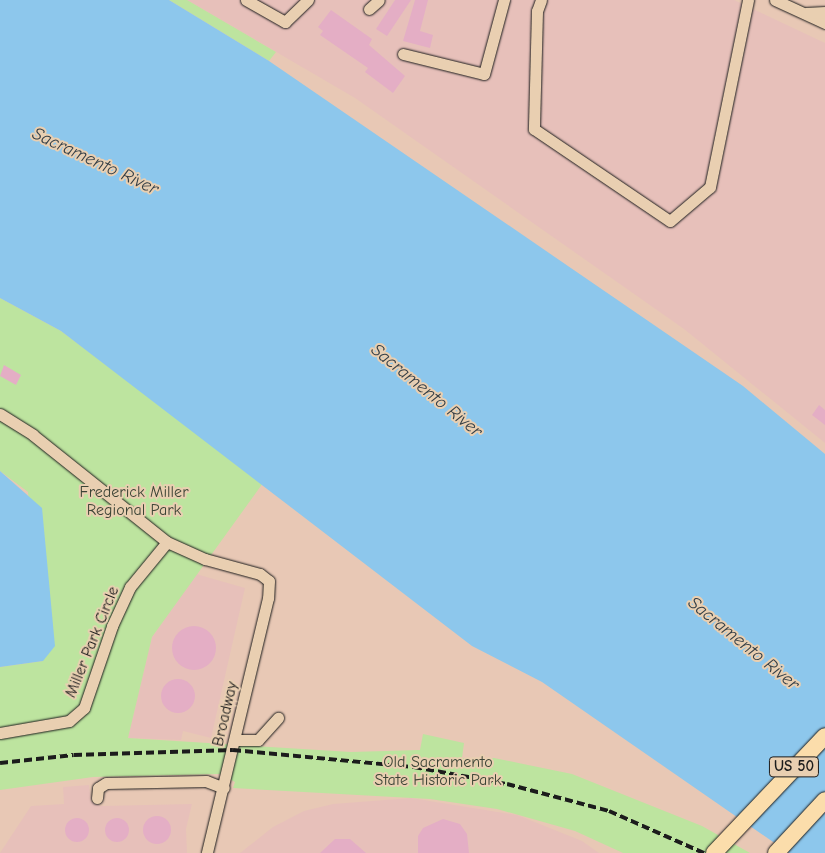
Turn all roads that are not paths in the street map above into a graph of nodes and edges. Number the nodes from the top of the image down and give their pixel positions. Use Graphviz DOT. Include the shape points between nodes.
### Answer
graph roads {
  1 [pos="246,0"];
  2 [pos="308,0"];
  3 [pos="379,0"];
  4 [pos="504,0"];
  5 [pos="541,0"];
  6 [pos="748,0"];
  7 [pos="775,0"];
  8 [pos="798,0"];
  9 [pos="370,9"];
  10 [pos="802,12"];
  11 [pos="825,12"];
  12 [pos="825,23"];
  13 [pos="403,54"];
  14 [pos="0,414"];
  15 [pos="167,542"];
  16 [pos="278,718"];
  17 [pos="0,733"];
  18 [pos="825,736"];
  19 [pos="236,740"];
  20 [pos="224,788"];
  21 [pos="98,798"];
  22 [pos="763,798"];
  23 [pos="825,800"];
  24 [pos="207,853"];
  25 [pos="705,853"];
  26 [pos="714,853"];
  27 [pos="776,853"];
  1 -- 2 [label="street" via="285,22"];
  3 -- 9 [label="street"];
  4 -- 13 [label="street" via="484,74"];
  5 -- 6 [label="street" via="537,11 534,129 670,221 710,187"];
  7 -- 10 [label="street"];
  8 -- 10 [label="street"];
  10 -- 11 [label="street"];
  10 -- 12 [label="street"];
  14 -- 15 [label="street" via="33,435"];
  15 -- 17 [label="street, Miller Park Circle" via="130,587 112,626 84,708 69,721"];
  15 -- 19 [label="street, Broadway" via="205,558 260,574 269,581 270,592"];
  16 -- 19 [label="street" via="258,740"];
  18 -- 22 [label="highway, US 50"];
  19 -- 20 [label="street, Broadway"];
  20 -- 21 [label="street" via="206,781 106,784 98,788"];
  20 -- 24 [label="street, Broadway"];
  22 -- 25 [label="highway"];
  22 -- 26 [label="highway, US 50"];
  23 -- 27 [label="highway, US 50"];
}
